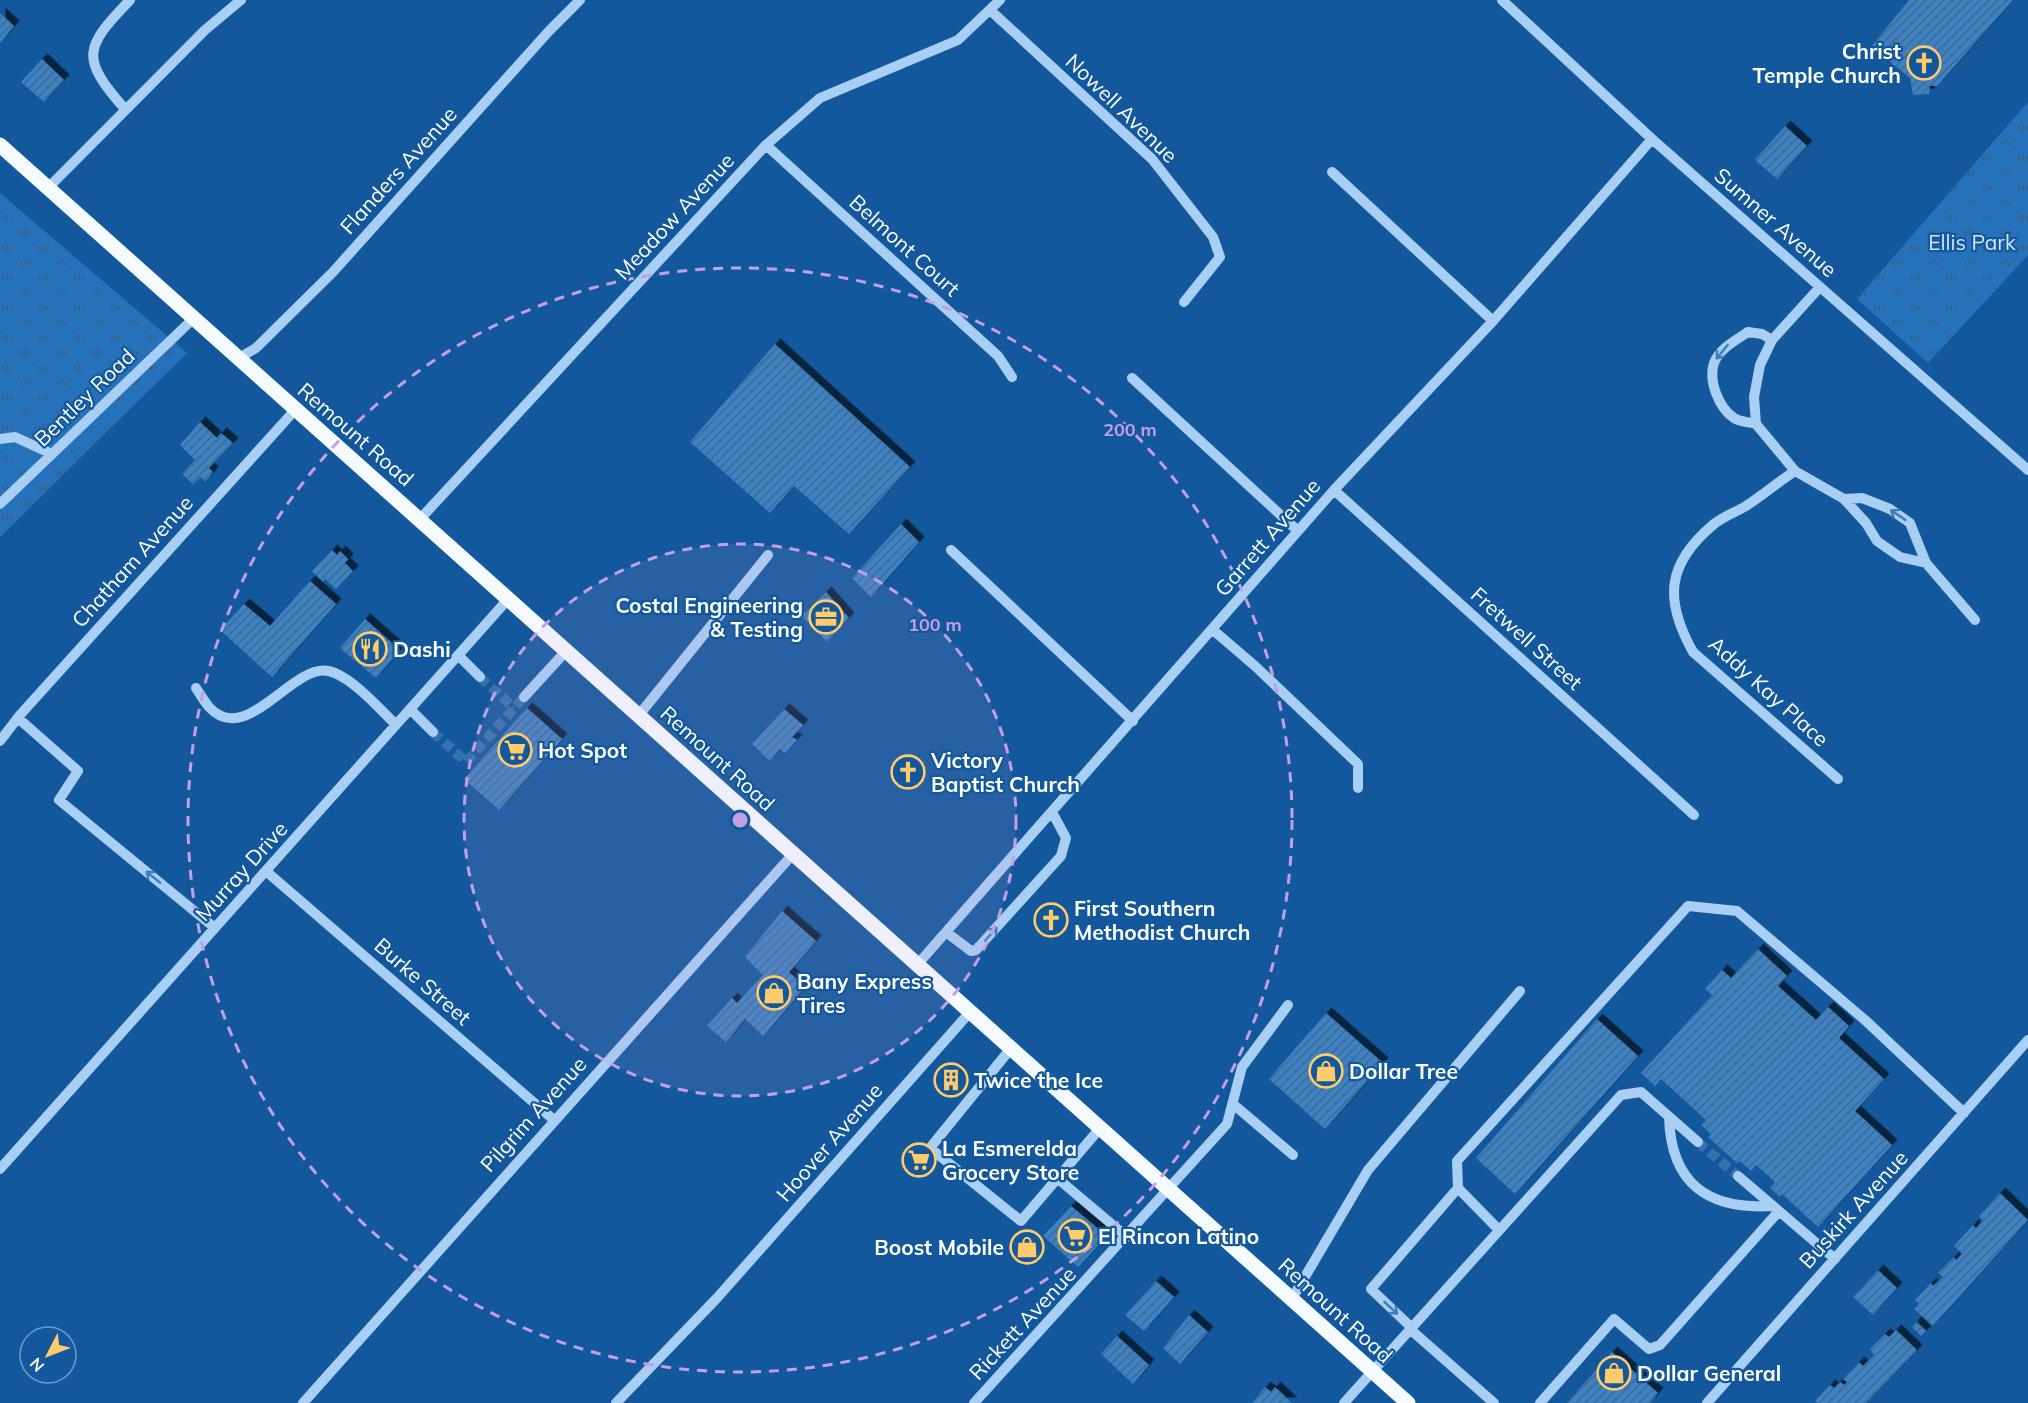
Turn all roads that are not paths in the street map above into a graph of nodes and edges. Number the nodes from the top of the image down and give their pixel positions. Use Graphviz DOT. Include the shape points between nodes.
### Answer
graph roads {
  1 [pos="130,0"];
  2 [pos="241,0"];
  3 [pos="580,0"];
  4 [pos="1000,0"];
  5 [pos="1502,0"];
  6 [pos="990,10"];
  7 [pos="125,109"];
  8 [pos="1652,139"];
  9 [pos="0,145"];
  10 [pos="766,145"];
  11 [pos="1332,172"];
  12 [pos="48,188"];
  13 [pos="1820,287"];
  14 [pos="1184,302"];
  15 [pos="195,317"];
  16 [pos="1493,321"];
  17 [pos="1772,340"];
  18 [pos="239,358"];
  19 [pos="1012,378"];
  20 [pos="1132,378"];
  21 [pos="295,410"];
  22 [pos="1756,424"];
  23 [pos="0,439"];
  24 [pos="52,454"];
  25 [pos="2026,463"];
  26 [pos="1795,471"];
  27 [pos="1334,490"];
  28 [pos="1844,499"];
  29 [pos="0,504"];
  30 [pos="421,519"];
  31 [pos="1298,531"];
  32 [pos="951,550"];
  33 [pos="768,555"];
  34 [pos="1926,563"];
  35 [pos="509,598"];
  36 [pos="1975,620"];
  37 [pos="1213,630"];
  38 [pos="567,650"];
  39 [pos="458,655"];
  40 [pos="480,677"];
  41 [pos="196,688"];
  42 [pos="524,697"];
  43 [pos="410,710"];
  44 [pos="639,715"];
  45 [pos="18,718"];
  46 [pos="1133,721"];
  47 [pos="396,725"];
  48 [pos="433,732"];
  49 [pos="0,741"];
  50 [pos="1838,779"];
  51 [pos="1358,788"];
  52 [pos="1052,812"];
  53 [pos="1694,815"];
  54 [pos="793,854"];
  55 [pos="267,872"];
  56 [pos="215,928"];
  57 [pos="946,932"];
  58 [pos="917,965"];
  59 [pos="1520,991"];
  60 [pos="1288,1005"];
  61 [pos="971,1011"];
  62 [pos="2028,1040"];
  63 [pos="1011,1047"];
  64 [pos="1233,1104"];
  65 [pos="1964,1113"];
  66 [pos="1669,1117"];
  67 [pos="554,1119"];
  68 [pos="1101,1127"];
  69 [pos="1698,1142"];
  70 [pos="1293,1155"];
  71 [pos="0,1168"];
  72 [pos="1738,1176"];
  73 [pos="1057,1178"];
  74 [pos="1170,1188"];
  75 [pos="1458,1188"];
  76 [pos="1776,1209"];
  77 [pos="1499,1230"];
  78 [pos="1126,1237"];
  79 [pos="1835,1260"];
  80 [pos="1293,1298"];
  81 [pos="1412,1329"];
  82 [pos="1373,1372"];
  83 [pos="303,1403"];
  84 [pos="616,1403"];
  85 [pos="974,1403"];
  86 [pos="1344,1403"];
  87 [pos="1408,1403"];
  88 [pos="1494,1403"];
  89 [pos="1540,1403"];
  90 [pos="1707,1403"];
  1 -- 7 [label="street" via="100,31 93,44 102,83"];
  2 -- 7 [label="street"];
  3 -- 18 [label="street, Flanders Avenue" via="333,272 256,348"];
  4 -- 6 [label="street, Meadow Avenue"];
  5 -- 8 [label="street, Sumner Avenue"];
  6 -- 10 [label="street, Meadow Avenue" via="958,40 820,98"];
  6 -- 14 [label="street, Nowell Avenue" via="1152,159 1213,237 1220,257"];
  7 -- 12 [label="street"];
  8 -- 13 [label="street, Sumner Avenue"];
  8 -- 16 [label="street, Garrett Avenue"];
  9 -- 12 [label="main road, Remount Road"];
  10 -- 19 [label="street, Belmont Court" via="998,356"];
  10 -- 30 [label="street, Meadow Avenue"];
  11 -- 16 [label="street"];
  12 -- 15 [label="main road, Remount Road"];
  13 -- 17 [label="street"];
  13 -- 25 [label="street, Sumner Avenue"];
  15 -- 18 [label="main road, Remount Road"];
  15 -- 24 [label="street, Bentley Road"];
  16 -- 27 [label="street, Garrett Avenue"];
  17 -- 22 [label="street" via="1760,365 1754,397"];
  17 -- 22 [label="street, one-way" via="1748,332 1728,344 1714,363 1713,384 1721,404 1735,419"];
  18 -- 21 [label="main road, Remount Road"];
  20 -- 31 [label="street"];
  21 -- 30 [label="main road, Remount Road"];
  21 -- 45 [label="street, Chatham Avenue"];
  22 -- 26 [label="street"];
  23 -- 24 [label="street" via="15,437"];
  24 -- 29 [label="street, Bentley Road"];
  26 -- 28 [label="street"];
  26 -- 50 [label="street, Addy Kay Place" via="1747,506 1715,523 1682,558 1672,590 1678,625 1693,652"];
  27 -- 31 [label="street, Garrett Avenue"];
  27 -- 53 [label="street, Fretwell Street"];
  28 -- 34 [label="street" via="1877,541 1900,557"];
  34 -- 28 [label="street, one-way" via="1910,523 1890,509 1862,498"];
  30 -- 35 [label="main road, Remount Road"];
  31 -- 37 [label="street, Garrett Avenue"];
  32 -- 46 [label="street"];
  33 -- 44 [label="street"];
  34 -- 36 [label="street"];
  35 -- 38 [label="main road, Remount Road"];
  35 -- 39 [label="street, Murray Drive"];
  37 -- 46 [label="street, Garrett Avenue"];
  37 -- 51 [label="street" via="1358,764"];
  38 -- 42 [label="street"];
  38 -- 44 [label="main road, Remount Road"];
  39 -- 40 [label="street"];
  39 -- 43 [label="street, Murray Drive"];
  41 -- 47 [label="street" via="210,708 223,717 236,718 277,697 304,676 326,670 351,684"];
  43 -- 47 [label="street, Murray Drive"];
  43 -- 48 [label="street"];
  44 -- 54 [label="main road, Remount Road"];
  45 -- 49 [label="street, Chatham Avenue"];
  56 -- 45 [label="street, one-way" via="59,800 78,771"];
  46 -- 52 [label="street, Garrett Avenue"];
  47 -- 55 [label="street, Murray Drive"];
  52 -- 57 [label="street, Garrett Avenue"];
  57 -- 52 [label="street, one-way" via="971,951 976,950 1046,873 1065,846 1063,827"];
  54 -- 58 [label="main road, Remount Road"];
  54 -- 67 [label="street, Pilgrim Avenue"];
  55 -- 56 [label="street, Murray Drive"];
  55 -- 67 [label="street, Burke Street"];
  56 -- 71 [label="street, Murray Drive"];
  57 -- 58 [label="street, Garrett Avenue"];
  58 -- 61 [label="main road, Remount Road"];
  59 -- 80 [label="street" via="1368,1170"];
  60 -- 64 [label="street, Rickett Avenue" via="1242,1068"];
  61 -- 63 [label="main road, Remount Road"];
  61 -- 84 [label="street, Hoover Avenue" via="717,1298"];
  62 -- 65 [label="street, Buskirk Avenue"];
  63 -- 68 [label="main road, Remount Road"];
  63 -- 73 [label="street" via="930,1148 1022,1221"];
  64 -- 70 [label="street"];
  64 -- 74 [label="street, Rickett Avenue" via="1227,1124"];
  65 -- 75 [label="street" via="1865,1020 1737,911 1688,906 1456,1161"];
  65 -- 79 [label="street, Buskirk Avenue"];
  66 -- 69 [label="street"];
  66 -- 76 [label="street" via="1670,1143 1683,1173 1696,1189 1719,1202"];
  66 -- 77 [label="street" via="1641,1092 1621,1095"];
  67 -- 83 [label="street, Pilgrim Avenue"];
  68 -- 73 [label="street"];
  68 -- 74 [label="main road, Remount Road"];
  72 -- 76 [label="street"];
  73 -- 78 [label="street"];
  74 -- 78 [label="street, Rickett Avenue"];
  74 -- 80 [label="main road, Remount Road"];
  75 -- 77 [label="street"];
  75 -- 81 [label="street, one-way" via="1371,1289"];
  76 -- 79 [label="street"];
  76 -- 89 [label="street" via="1660,1345 1648,1349 1614,1318"];
  77 -- 81 [label="street"];
  78 -- 85 [label="street, Rickett Avenue"];
  79 -- 90 [label="street, Buskirk Avenue"];
  80 -- 82 [label="main road, Remount Road"];
  81 -- 82 [label="street"];
  81 -- 88 [label="street"];
  82 -- 86 [label="street"];
  82 -- 87 [label="main road, Remount Road"];
}
